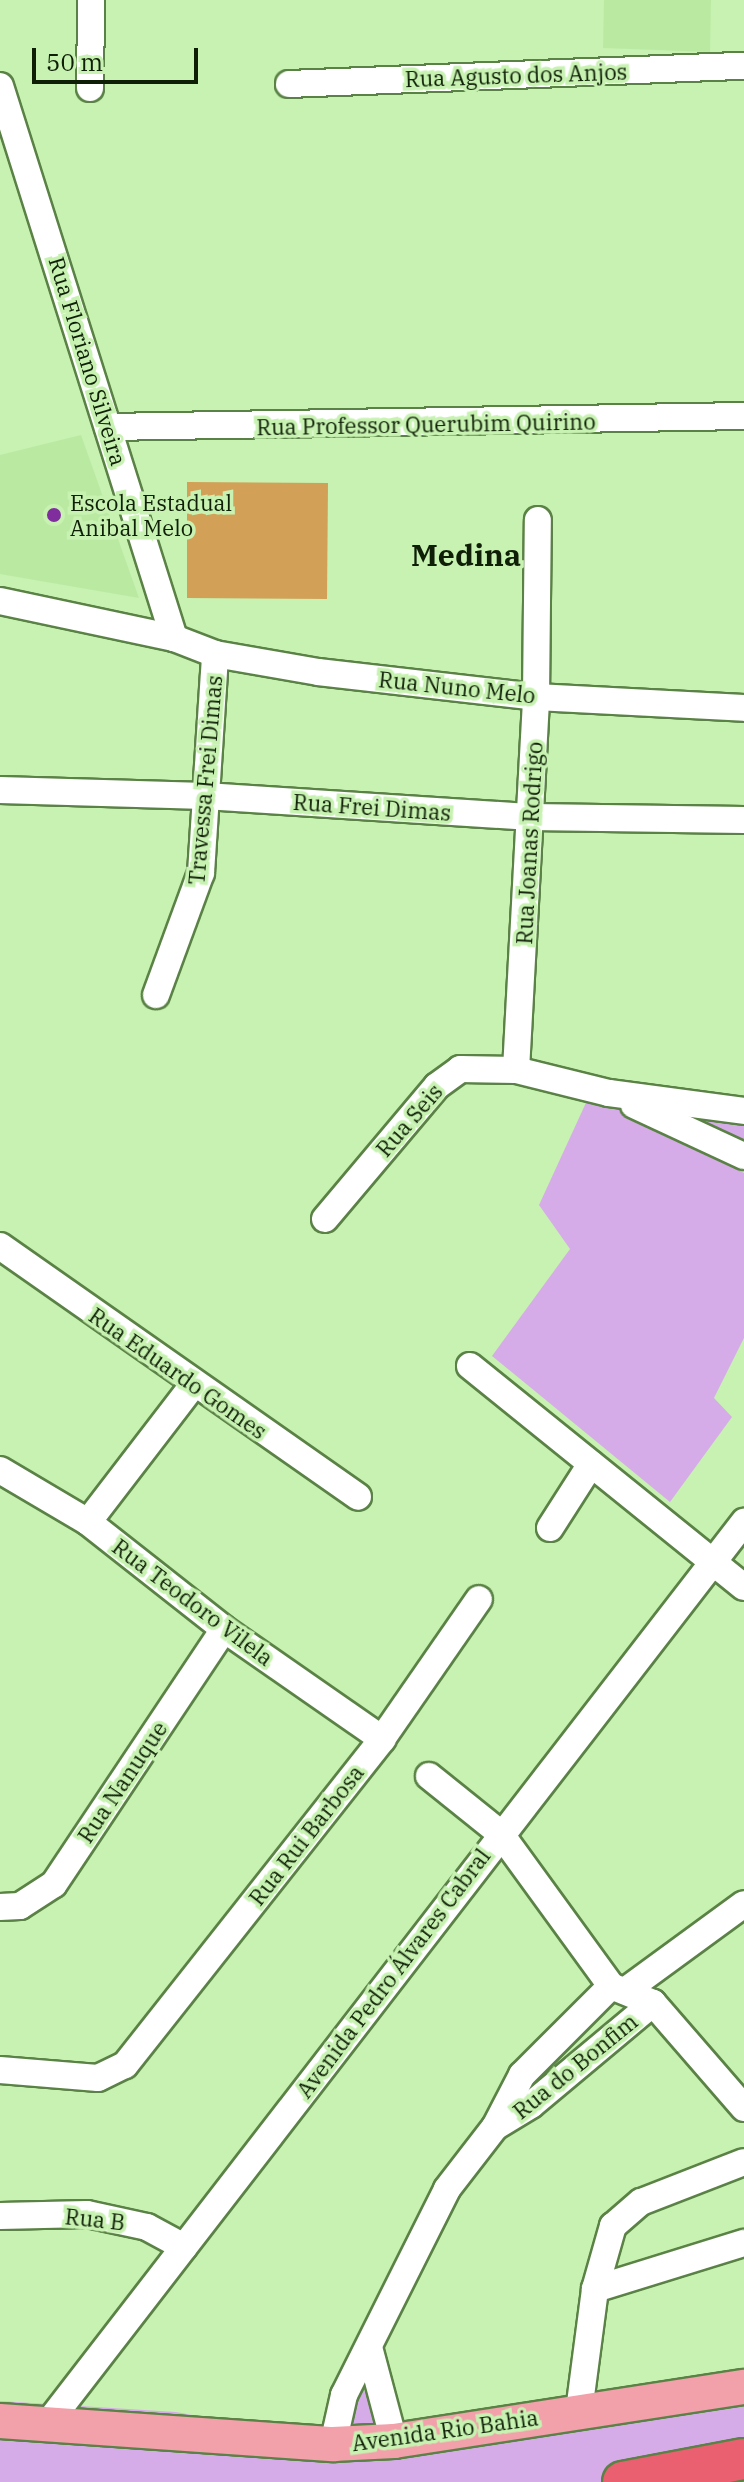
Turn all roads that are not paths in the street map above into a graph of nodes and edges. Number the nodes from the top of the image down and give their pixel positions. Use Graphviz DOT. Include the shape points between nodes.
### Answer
graph roads {
  1 [pos="91,0"];
  2 [pos="744,66"];
  3 [pos="289,84"];
  4 [pos="0,86"];
  5 [pos="90,88"];
  6 [pos="7,129"];
  7 [pos="744,416"];
  8 [pos="108,427"];
  9 [pos="538,520"];
  10 [pos="0,601"];
  11 [pos="174,638"];
  12 [pos="215,654"];
  13 [pos="536,697"];
  14 [pos="744,708"];
  15 [pos="0,790"];
  16 [pos="205,796"];
  17 [pos="531,817"];
  18 [pos="744,820"];
  19 [pos="156,995"];
  20 [pos="516,1070"];
  21 [pos="609,1093"];
  22 [pos="744,1111"];
  23 [pos="744,1156"];
  24 [pos="325,1219"];
  25 [pos="0,1246"];
  26 [pos="470,1366"];
  27 [pos="193,1385"];
  28 [pos="591,1464"];
  29 [pos="0,1470"];
  30 [pos="358,1497"];
  31 [pos="88,1522"];
  32 [pos="744,1522"];
  33 [pos="550,1528"];
  34 [pos="714,1563"];
  35 [pos="744,1587"];
  36 [pos="479,1599"];
  37 [pos="224,1629"];
  38 [pos="382,1739"];
  39 [pos="429,1776"];
  40 [pos="500,1833"];
  41 [pos="744,1904"];
  42 [pos="0,1907"];
  43 [pos="618,1989"];
  44 [pos="653,2003"];
  45 [pos="0,2070"];
  46 [pos="744,2108"];
  47 [pos="495,2127"];
  48 [pos="744,2162"];
  49 [pos="0,2216"];
  50 [pos="744,2243"];
  51 [pos="184,2247"];
  52 [pos="595,2289"];
  53 [pos="370,2351"];
  54 [pos="744,2387"];
  55 [pos="579,2411"];
  56 [pos="0,2421"];
  57 [pos="45,2427"];
  58 [pos="394,2441"];
  59 [pos="333,2444"];
  60 [pos="744,2459"];
  61 [pos="623,2482"];
  1 -- 5 [label="street"];
  2 -- 3 [label="street, Rua Agusto dos Anjos"];
  4 -- 6 [label="street, Rua Floriano Silveira"];
  6 -- 8 [label="street, Rua Floriano Silveira"];
  7 -- 8 [label="street, Rua Professor Querubim Quirino"];
  8 -- 11 [label="street, Rua Floriano Silveira"];
  9 -- 13 [label="street, Rua Joanas Rodrigo"];
  10 -- 11 [label="street, Rua Nuno Melo"];
  11 -- 12 [label="street, Rua Nuno Melo"];
  12 -- 13 [label="street, Rua Nuno Melo" via="318,672"];
  12 -- 16 [label="street, Travessa Frei Dimas"];
  13 -- 14 [label="street, Rua Nuno Melo"];
  13 -- 17 [label="street, Rua Joanas Rodrigo"];
  15 -- 16 [label="street, Rua Frei Dimas"];
  16 -- 17 [label="street, Rua Frei Dimas"];
  16 -- 19 [label="street, Travessa Frei Dimas" via="201,873"];
  17 -- 18 [label="street, Rua Frei Dimas"];
  17 -- 20 [label="street, Rua Joanas Rodrigo"];
  20 -- 21 [label="street, Rua Seis"];
  20 -- 24 [label="street, Rua Seis" via="460,1069 448,1076"];
  21 -- 22 [label="street"];
  21 -- 23 [label="street"];
  25 -- 27 [label="street, Rua Eduardo Gomes"];
  26 -- 28 [label="street"];
  27 -- 30 [label="street, Rua Eduardo Gomes"];
  27 -- 31 [label="street"];
  28 -- 33 [label="street"];
  28 -- 34 [label="street"];
  29 -- 31 [label="street, Rua Teodoro Vilela"];
  31 -- 37 [label="street, Rua Teodoro Vilela"];
  32 -- 34 [label="street, Avenida Pedro Álvares Cabral"];
  34 -- 35 [label="street"];
  34 -- 40 [label="street, Avenida Pedro Álvares Cabral"];
  36 -- 38 [label="street, Rua Rui Barbosa"];
  37 -- 38 [label="street, Rua Teodoro Vilela"];
  37 -- 42 [label="street, Rua Nanuque" via="54,1884 20,1906"];
  38 -- 45 [label="street, Rua Rui Barbosa" via="125,2065 98,2078"];
  39 -- 40 [label="street"];
  40 -- 43 [label="street"];
  40 -- 51 [label="street, Avenida Pedro Álvares Cabral"];
  41 -- 43 [label="street, Rua do Bonfim"];
  43 -- 44 [label="street"];
  43 -- 47 [label="street, Rua do Bonfim" via="522,2075"];
  44 -- 46 [label="street"];
  44 -- 47 [label="street, Rua do Bonfim" via="531,2105"];
  47 -- 53 [label="street, Rua do Bonfim" via="447,2189 404,2268"];
  48 -- 52 [label="street" via="622,2214 613,2226"];
  49 -- 51 [label="street, Rua B" via="87,2214 147,2227"];
  50 -- 52 [label="street"];
  51 -- 57 [label="street, Avenida Pedro Álvares Cabral"];
  52 -- 55 [label="street"];
  53 -- 58 [label="street"];
  53 -- 59 [label="street, Rua do Bonfim" via="344,2395"];
  54 -- 55 [label="main road, Avenida Rio Bahia"];
  55 -- 58 [label="main road, Avenida Rio Bahia"];
  56 -- 57 [label="main road, Avenida Rio Bahia"];
  57 -- 59 [label="main road, Avenida Rio Bahia"];
  58 -- 59 [label="main road, Avenida Rio Bahia"];
  60 -- 61 [label="highway"];
}
